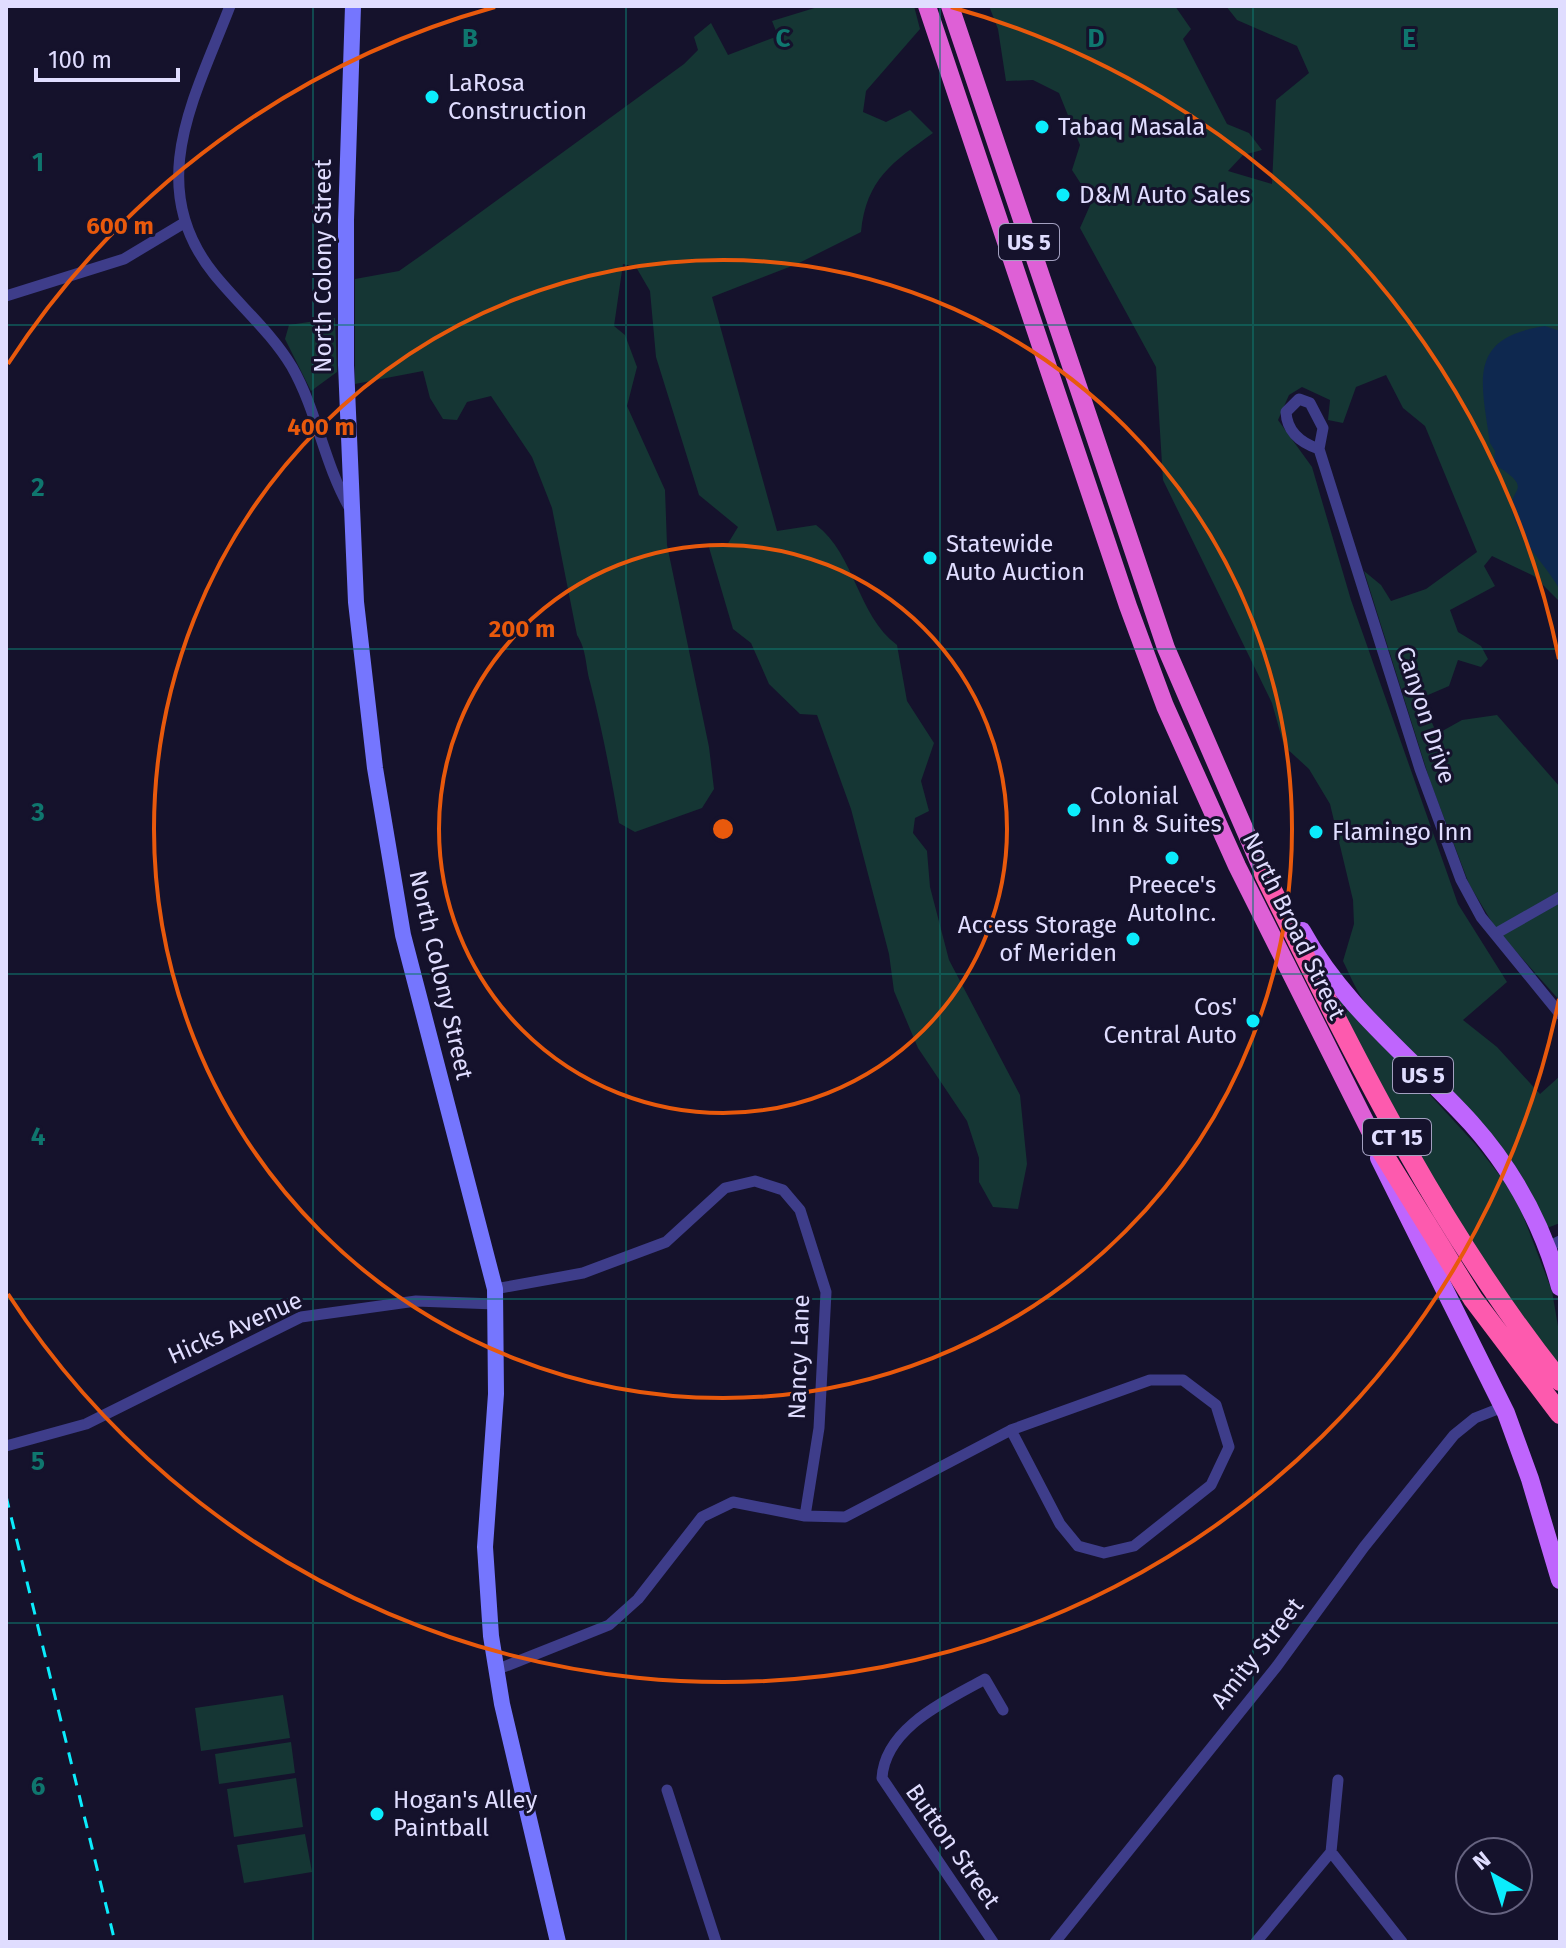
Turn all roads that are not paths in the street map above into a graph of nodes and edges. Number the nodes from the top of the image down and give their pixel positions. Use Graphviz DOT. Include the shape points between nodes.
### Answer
graph roads {
  1 [pos="230,6"];
  2 [pos="353,6"];
  3 [pos="927,6"];
  4 [pos="950,6"];
  5 [pos="184,223"];
  6 [pos="6,296"];
  7 [pos="1319,449"];
  8 [pos="349,507"];
  9 [pos="1120,514"];
  10 [pos="1099,522"];
  11 [pos="1264,874"];
  12 [pos="1560,897"];
  13 [pos="1495,934"];
  14 [pos="1560,1014"];
  15 [pos="1374,1139"];
  16 [pos="1554,1244"];
  17 [pos="1560,1287"];
  18 [pos="495,1296"];
  19 [pos="1560,1381"];
  20 [pos="1503,1407"];
  21 [pos="1560,1414"];
  22 [pos="1011,1430"];
  23 [pos="6,1446"];
  24 [pos="805,1516"];
  25 [pos="1560,1580"];
  26 [pos="496,1670"];
  27 [pos="1003,1710"];
  28 [pos="1338,1780"];
  29 [pos="667,1790"];
  30 [pos="1331,1852"];
  31 [pos="558,1942"];
  32 [pos="716,1942"];
  33 [pos="993,1942"];
  34 [pos="1055,1942"];
  35 [pos="1256,1942"];
  36 [pos="1402,1942"];
  1 -- 5 [label="street" via="184,128 176,178"];
  2 -- 8 [label="main road, North Colony Street" via="346,220"];
  3 -- 10 [label="highway, North Broad Street / US 5"];
  4 -- 9 [label="highway, North Broad Street / US 5"];
  5 -- 6 [label="street" via="124,259"];
  5 -- 8 [label="street" via="194,248 291,365"];
  7 -- 13 [label="street, Canyon Drive" via="1442,830 1470,900"];
  8 -- 18 [label="main road, North Colony Street" via="375,768 403,935"];
  9 -- 10 [label="highway"];
  9 -- 11 [label="highway, North Broad Street / US 5" via="1184,696"];
  10 -- 15 [label="highway, North Broad Street / US 5" via="1165,706 1203,793"];
  11 -- 16 [label="main road, North Broad Street / US 5" via="1340,989 1488,1144"];
  11 -- 19 [label="highway, CT 15" via="1420,1178 1485,1280"];
  12 -- 13 [label="street"];
  13 -- 14 [label="street, Canyon Drive"];
  15 -- 20 [label="main road, North Broad Street / US 5" via="1385,1174"];
  15 -- 21 [label="highway, CT 15" via="1466,1288"];
  16 -- 17 [label="main road, North Broad Street / US 5"];
  18 -- 23 [label="street, Hicks Avenue" via="301,1317 86,1424"];
  18 -- 24 [label="street, Nancy Lane" via="583,1273 666,1242 725,1188 755,1181 783,1190 800,1210 826,1292 819,1428"];
  18 -- 26 [label="main road, North Colony Street" via="496,1400 485,1547"];
  20 -- 25 [label="main road, North Broad Street / US 5"];
  20 -- 34 [label="street, Amity Street" via="1475,1418 1454,1435"];
  22 -- 22 [label="street" via="1060,1524 1078,1546 1104,1553 1134,1546 1211,1485 1229,1447 1216,1405 1183,1380 1150,1380"];
  22 -- 24 [label="street" via="845,1517"];
  24 -- 26 [label="street" via="733,1502 702,1517 638,1599 609,1625"];
  26 -- 31 [label="main road, North Colony Street"];
  27 -- 33 [label="street, Button Street" via="985,1679 936,1706 913,1724 885,1763 882,1778"];
  28 -- 30 [label="street"];
  29 -- 32 [label="street"];
  30 -- 35 [label="street"];
  30 -- 36 [label="street"];
}
